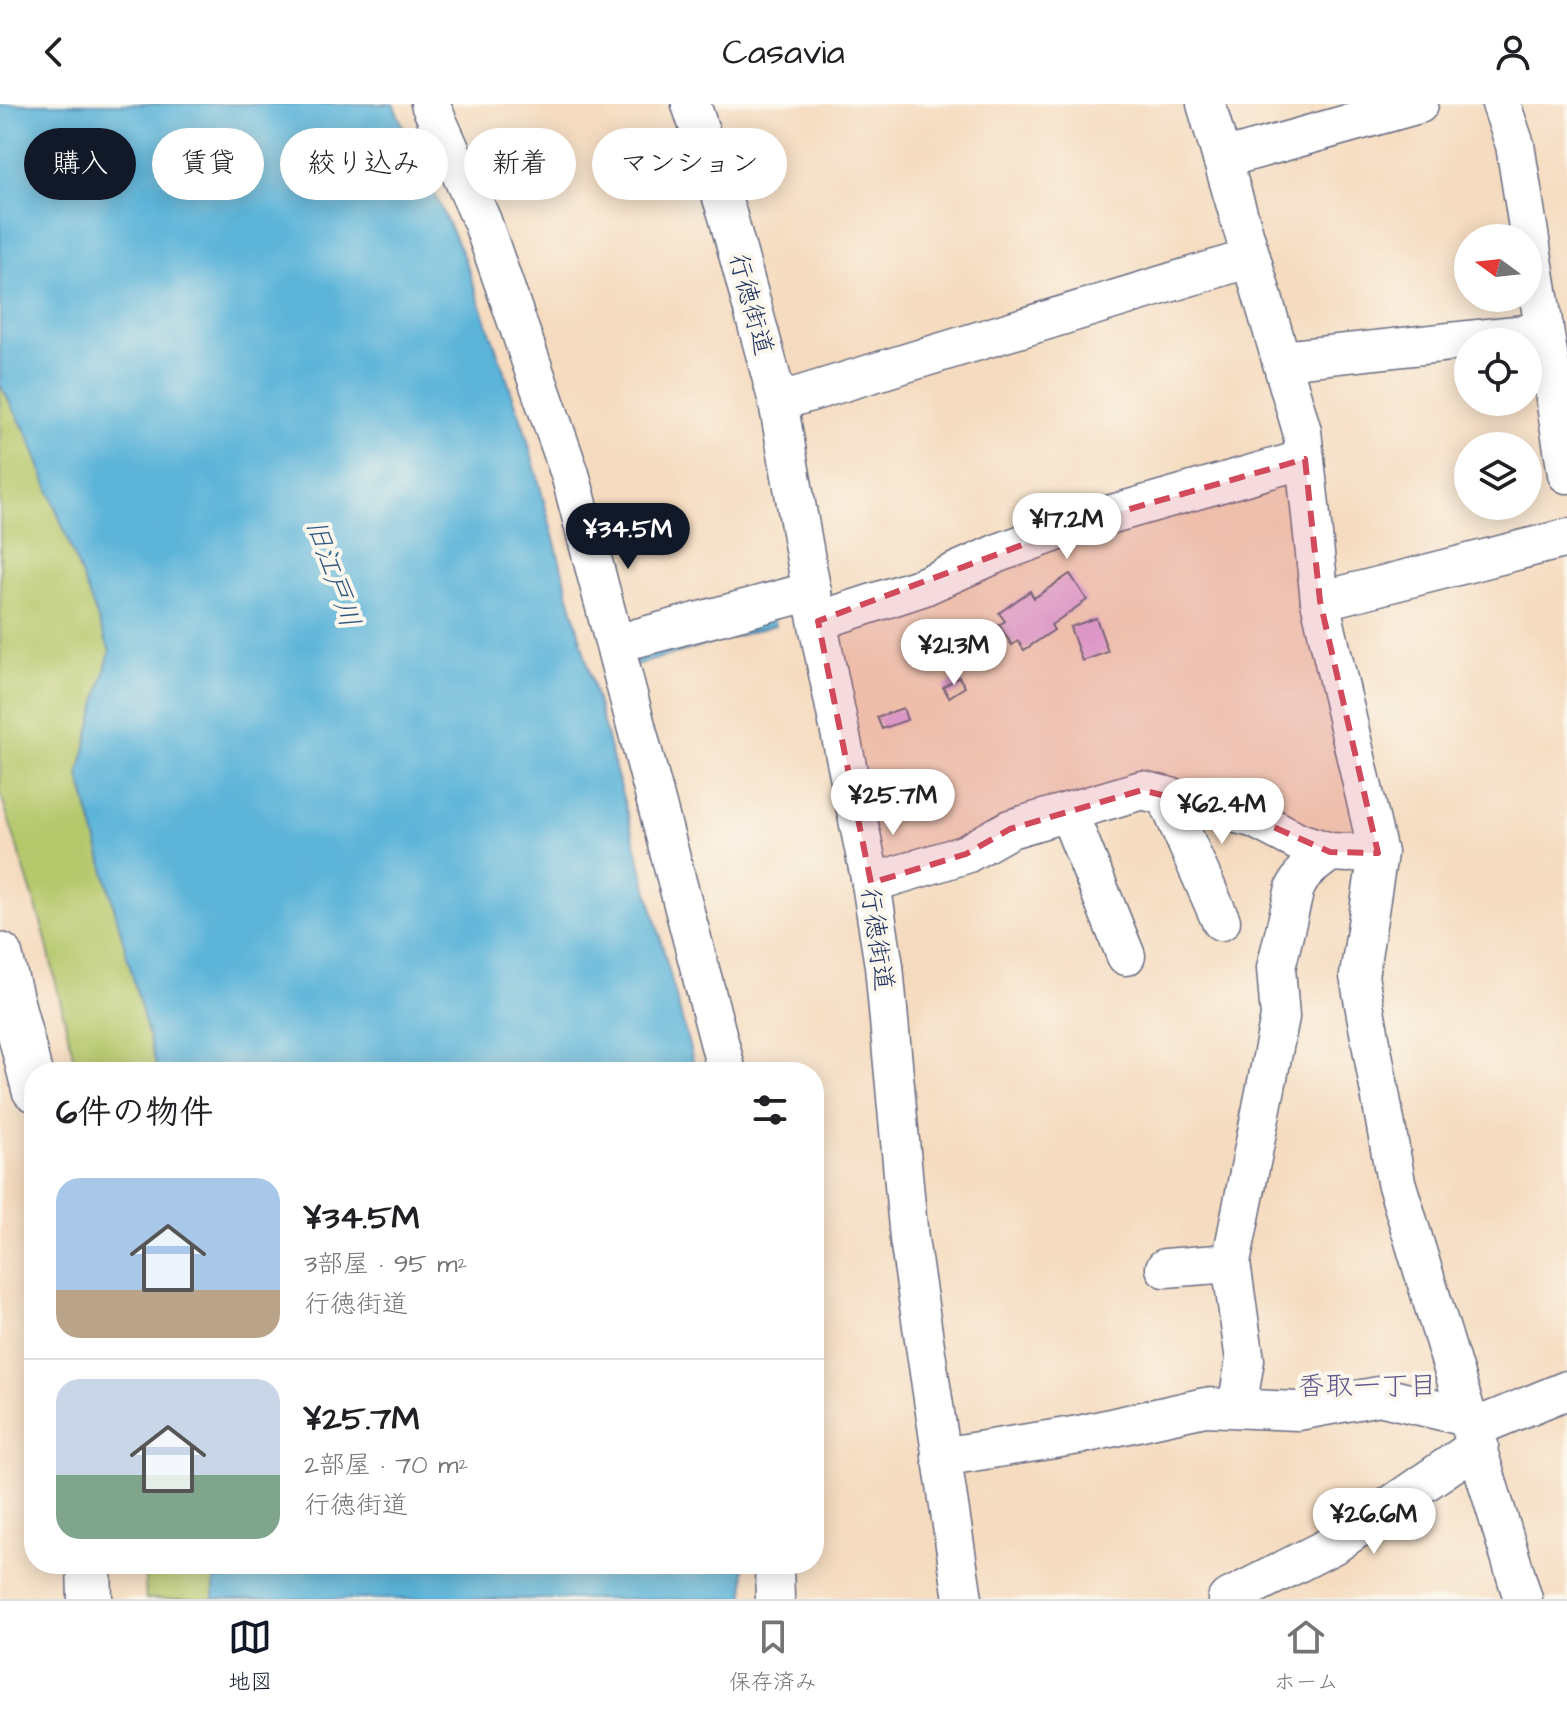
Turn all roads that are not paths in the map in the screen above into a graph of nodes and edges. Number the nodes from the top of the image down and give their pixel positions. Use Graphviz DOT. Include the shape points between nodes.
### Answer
graph roads {
  1 [pos="430,104"];
  2 [pos="691,104"];
  3 [pos="1206,104"];
  4 [pos="1419,104"];
  5 [pos="1501,104"];
  6 [pos="1222,159"];
  7 [pos="1251,258"];
  8 [pos="1544,332"];
  9 [pos="1282,360"];
  10 [pos="778,402"];
  11 [pos="1305,459"];
  12 [pos="1567,474"];
  13 [pos="1567,538"];
  14 [pos="1320,601"];
  15 [pos="815,606"];
  16 [pos="637,638"];
  17 [pos="1166,796"];
  18 [pos="1068,812"];
  19 [pos="1330,852"];
  20 [pos="1378,853"];
  21 [pos="871,883"];
  22 [pos="1221,921"];
  23 [pos="0,955"];
  24 [pos="1126,956"];
  25 [pos="27,1062"];
  26 [pos="724,1062"];
  27 [pos="1231,1263"];
  28 [pos="1165,1268"];
  29 [pos="1567,1390"];
  30 [pos="1237,1408"];
  31 [pos="1475,1430"];
  32 [pos="941,1457"];
  33 [pos="89,1574"];
  34 [pos="774,1574"];
  35 [pos="90,1599"];
  36 [pos="775,1599"];
  37 [pos="963,1599"];
  38 [pos="1227,1599"];
  39 [pos="1523,1599"];
  1 -- 26 [label="street" via="482,221 570,474"];
  2 -- 10 [label="street, 行徳街道" via="727,213"];
  3 -- 6 [label="street"];
  4 -- 6 [label="street"];
  5 -- 8 [label="street" via="1515,145"];
  6 -- 7 [label="street"];
  7 -- 9 [label="street"];
  7 -- 10 [label="street"];
  8 -- 9 [label="street"];
  8 -- 12 [label="street"];
  9 -- 11 [label="street"];
  10 -- 15 [label="street, 行徳街道"];
  11 -- 14 [label="street"];
  11 -- 15 [label="street" via="1084,522 922,587"];
  13 -- 14 [label="street"];
  14 -- 20 [label="street"];
  15 -- 16 [label="street"];
  15 -- 21 [label="street, 行徳街道"];
  17 -- 18 [label="street" via="1142,790"];
  17 -- 19 [label="street" via="1253,818"];
  17 -- 22 [label="street"];
  18 -- 21 [label="street" via="1010,829 966,854"];
  18 -- 24 [label="street"];
  19 -- 20 [label="street"];
  19 -- 27 [label="street" via="1304,872 1285,925 1276,968 1280,1017"];
  20 -- 31 [label="street" via="1359,976 1396,1182"];
  21 -- 32 [label="street, 行徳街道" via="884,966 909,1239"];
  23 -- 25 [label="main road"];
  27 -- 28 [label="street"];
  27 -- 30 [label="street" via="1245,1360"];
  29 -- 31 [label="street"];
  30 -- 31 [label="street" via="1298,1411 1379,1396"];
  30 -- 32 [label="street" via="1205,1407 1079,1435"];
  31 -- 38 [label="street" via="1335,1544"];
  31 -- 39 [label="street"];
  32 -- 37 [label="street, 行徳街道"];
  33 -- 35 [label="main road"];
  34 -- 36 [label="street"];
}
